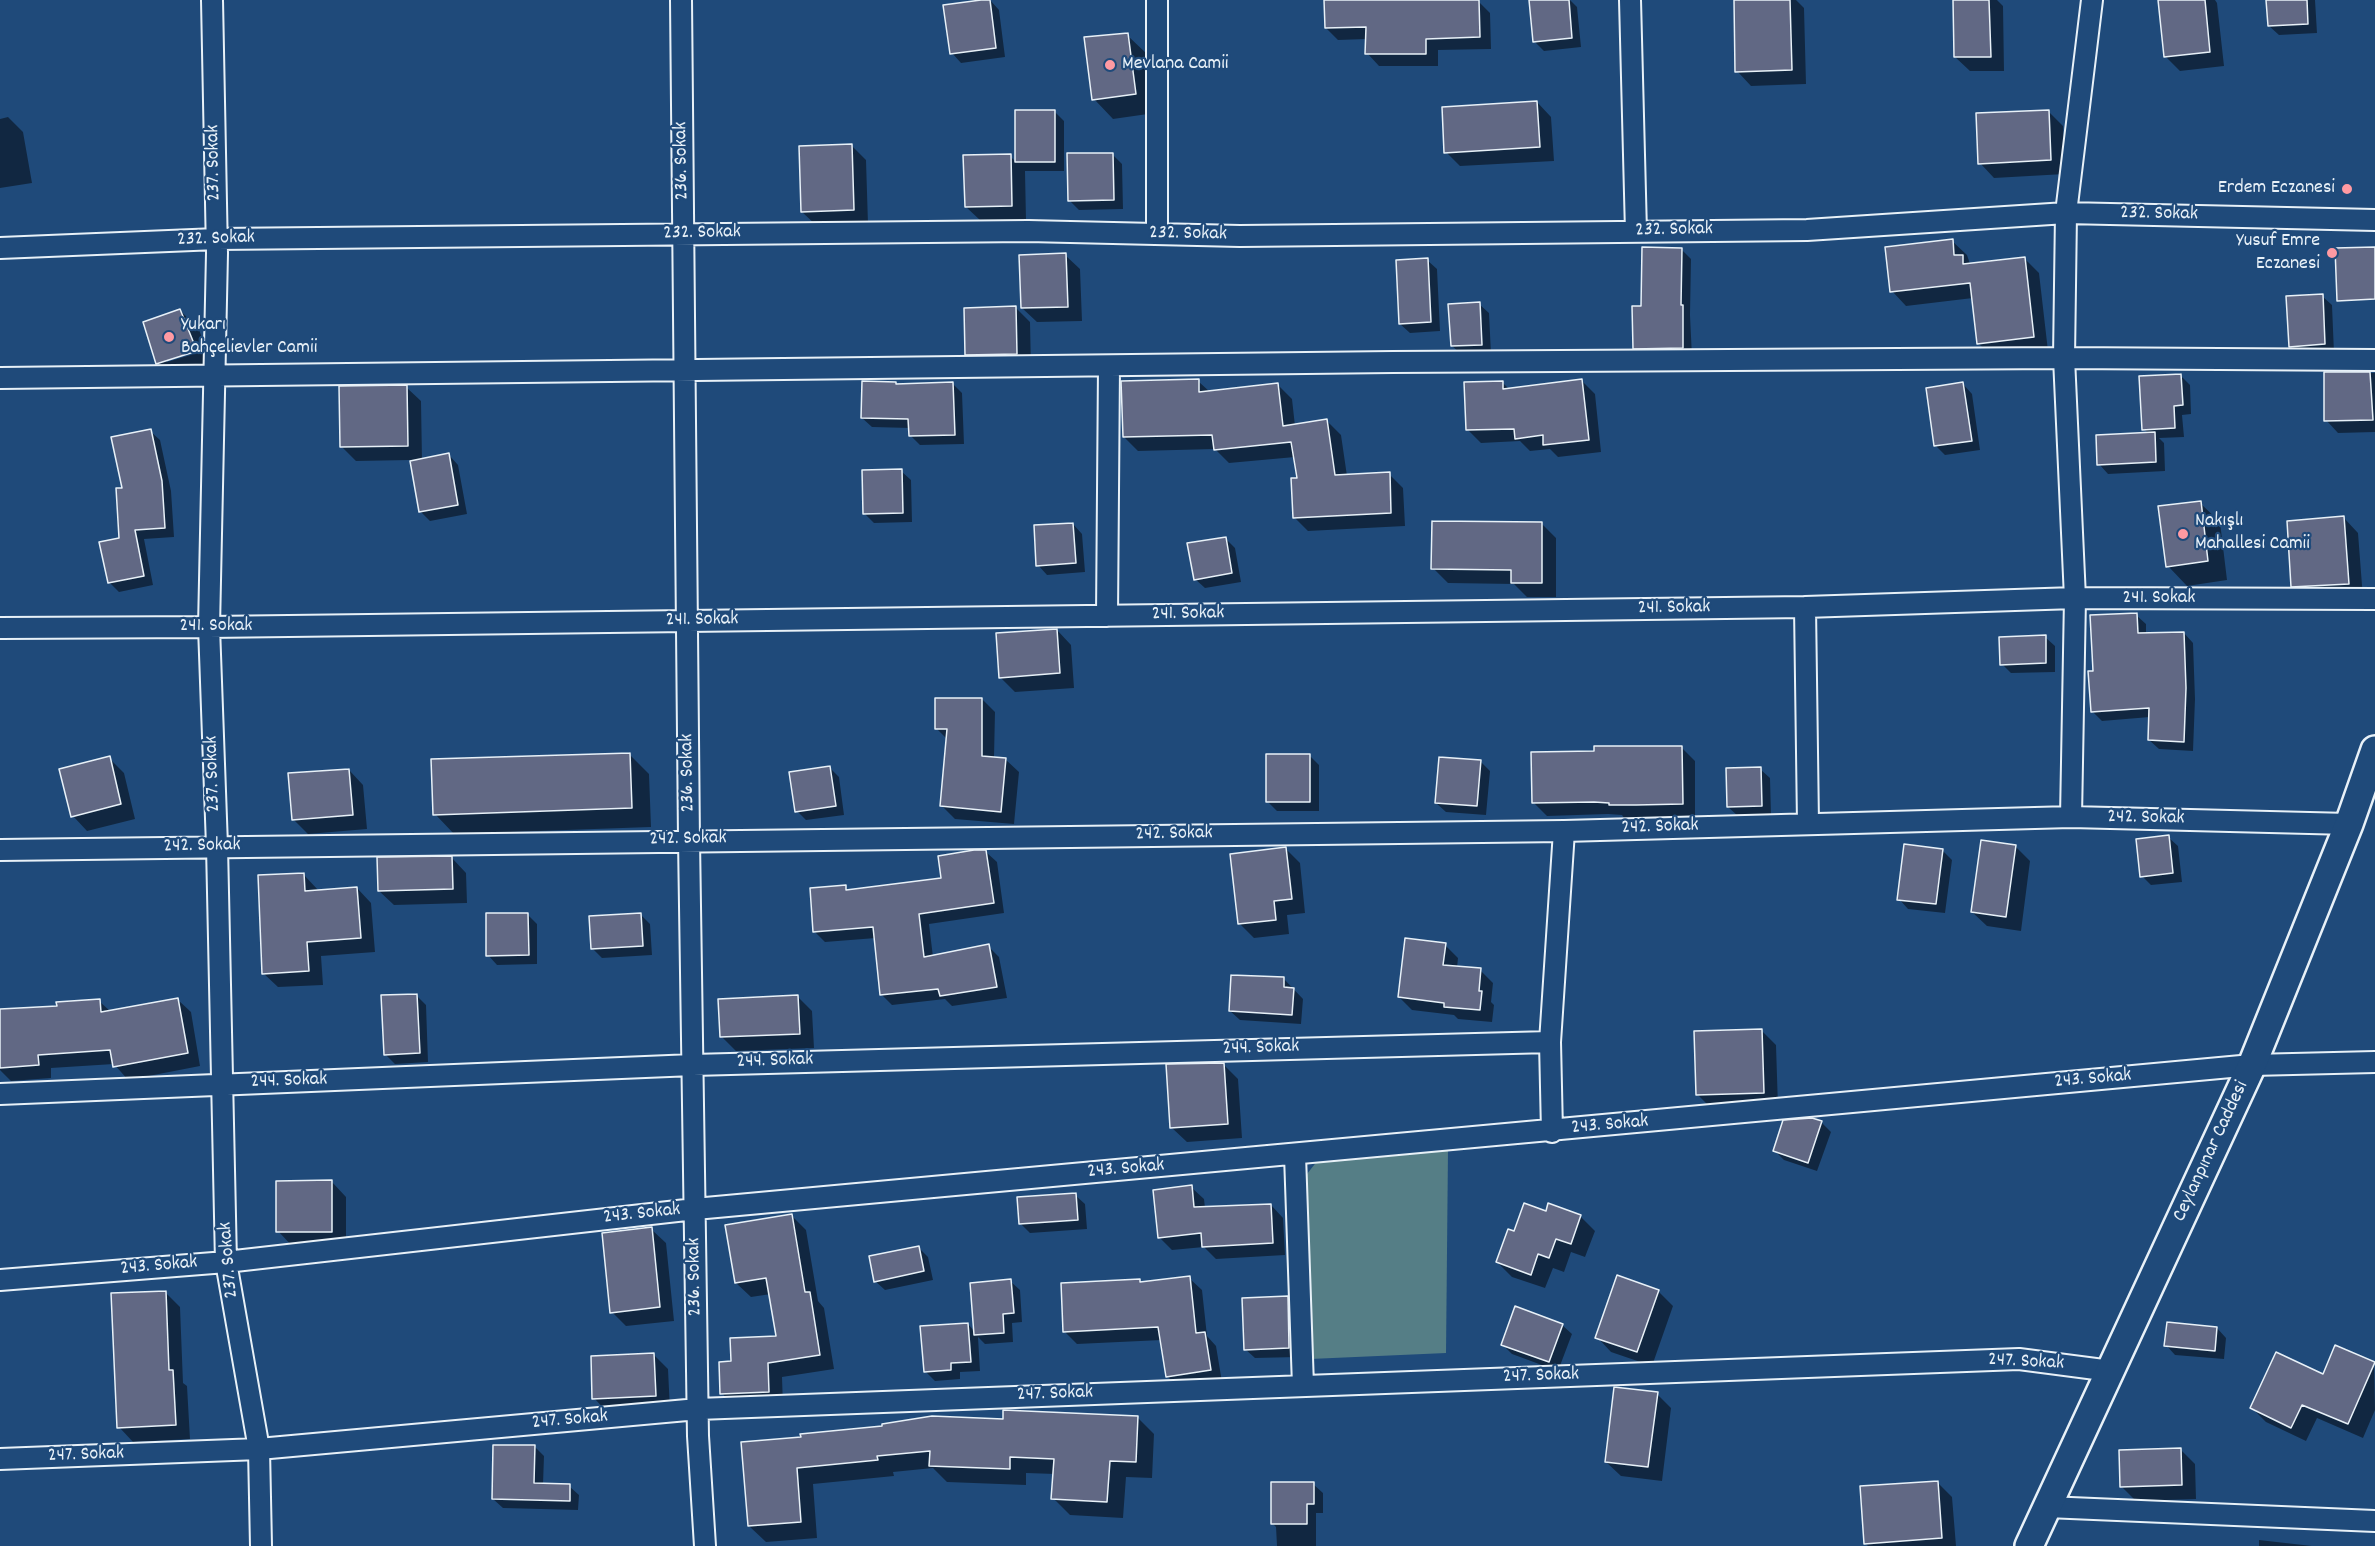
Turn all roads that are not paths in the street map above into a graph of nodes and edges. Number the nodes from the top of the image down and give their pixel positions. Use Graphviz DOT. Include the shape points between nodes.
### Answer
graph roads {
  1 [pos="212,0"];
  2 [pos="681,0"];
  3 [pos="1157,0"];
  4 [pos="1630,0"];
  5 [pos="2092,0"];
  6 [pos="2066,213"];
  7 [pos="2375,220"];
  8 [pos="1636,232"];
  9 [pos="684,234"];
  10 [pos="1157,234"];
  11 [pos="217,239"];
  12 [pos="0,248"];
  13 [pos="2064,358"];
  14 [pos="2375,360"];
  15 [pos="1109,366"];
  16 [pos="686,371"];
  17 [pos="214,376"];
  18 [pos="0,378"];
  19 [pos="2075,598"];
  20 [pos="2375,599"];
  21 [pos="1805,607"];
  22 [pos="1107,616"];
  23 [pos="687,622"];
  24 [pos="209,627"];
  25 [pos="0,628"];
  26 [pos="2375,750"];
  27 [pos="2071,817"];
  28 [pos="1808,824"];
  29 [pos="2349,824"];
  30 [pos="1564,831"];
  31 [pos="689,840"];
  32 [pos="217,846"];
  33 [pos="0,849"];
  34 [pos="1550,1042"];
  35 [pos="2375,1062"];
  36 [pos="693,1065"];
  37 [pos="2252,1065"];
  38 [pos="223,1085"];
  39 [pos="0,1094"];
  40 [pos="1552,1132"];
  41 [pos="1295,1155"];
  42 [pos="695,1209"];
  43 [pos="226,1262"];
  44 [pos="0,1280"];
  45 [pos="2111,1371"];
  46 [pos="1303,1386"];
  47 [pos="698,1409"];
  48 [pos="259,1449"];
  49 [pos="0,1459"];
  50 [pos="2047,1507"];
  51 [pos="2375,1521"];
  52 [pos="261,1546"];
  53 [pos="705,1546"];
  54 [pos="2029,1546"];
  1 -- 11 [label="street, 237. Sokak"];
  2 -- 9 [label="street, 236. Sokak"];
  3 -- 10 [label="street"];
  4 -- 8 [label="street"];
  5 -- 6 [label="street"];
  6 -- 7 [label="street, 232. Sokak"];
  6 -- 8 [label="street, 232. Sokak" via="1807,230"];
  6 -- 13 [label="street"];
  8 -- 10 [label="street, 232. Sokak"];
  9 -- 10 [label="street, 232. Sokak"];
  9 -- 11 [label="street, 232. Sokak"];
  9 -- 16 [label="street, 236. Sokak"];
  11 -- 12 [label="street, 232. Sokak"];
  11 -- 17 [label="street, 237. Sokak"];
  13 -- 14 [label="street"];
  13 -- 15 [label="street"];
  13 -- 19 [label="street"];
  15 -- 16 [label="street"];
  15 -- 22 [label="street"];
  16 -- 17 [label="street"];
  16 -- 23 [label="street, 236. Sokak"];
  17 -- 18 [label="street"];
  17 -- 24 [label="street, 237. Sokak"];
  19 -- 20 [label="street, 241. Sokak"];
  19 -- 21 [label="street, 241. Sokak"];
  19 -- 27 [label="street"];
  21 -- 22 [label="street, 241. Sokak"];
  21 -- 28 [label="street"];
  22 -- 23 [label="street, 241. Sokak"];
  23 -- 24 [label="street, 241. Sokak"];
  23 -- 31 [label="street, 236. Sokak"];
  24 -- 25 [label="street, 241. Sokak"];
  24 -- 32 [label="street, 237. Sokak"];
  26 -- 29 [label="main road, Ceylanpınar Caddesi"];
  27 -- 28 [label="street, 242. Sokak"];
  27 -- 29 [label="street, 242. Sokak"];
  28 -- 30 [label="street, 242. Sokak"];
  29 -- 37 [label="main road, Ceylanpınar Caddesi"];
  30 -- 31 [label="street, 242. Sokak"];
  30 -- 34 [label="street"];
  31 -- 32 [label="street, 242. Sokak"];
  31 -- 36 [label="street, 236. Sokak"];
  32 -- 33 [label="street, 242. Sokak"];
  32 -- 38 [label="street, 237. Sokak"];
  34 -- 36 [label="street, 244. Sokak"];
  34 -- 40 [label="street"];
  35 -- 37 [label="street, 243. Sokak"];
  36 -- 38 [label="street, 244. Sokak"];
  36 -- 42 [label="street, 236. Sokak"];
  37 -- 40 [label="street, 243. Sokak"];
  37 -- 45 [label="main road, Ceylanpınar Caddesi"];
  38 -- 39 [label="street, 244. Sokak"];
  38 -- 43 [label="street, 237. Sokak"];
  40 -- 41 [label="street, 243. Sokak"];
  41 -- 42 [label="street, 243. Sokak"];
  41 -- 46 [label="street"];
  42 -- 43 [label="street, 243. Sokak"];
  42 -- 47 [label="street, 236. Sokak"];
  43 -- 44 [label="street, 243. Sokak"];
  43 -- 48 [label="street, 237. Sokak"];
  45 -- 46 [label="street, 247. Sokak" via="2019,1359"];
  45 -- 50 [label="main road, Ceylanpınar Caddesi"];
  46 -- 47 [label="street, 247. Sokak"];
  47 -- 48 [label="street, 247. Sokak"];
  47 -- 53 [label="street, 236. Sokak"];
  48 -- 49 [label="street, 247. Sokak"];
  48 -- 52 [label="street, 237. Sokak"];
  50 -- 51 [label="street"];
  50 -- 54 [label="main road, Ceylanpınar Caddesi"];
}
